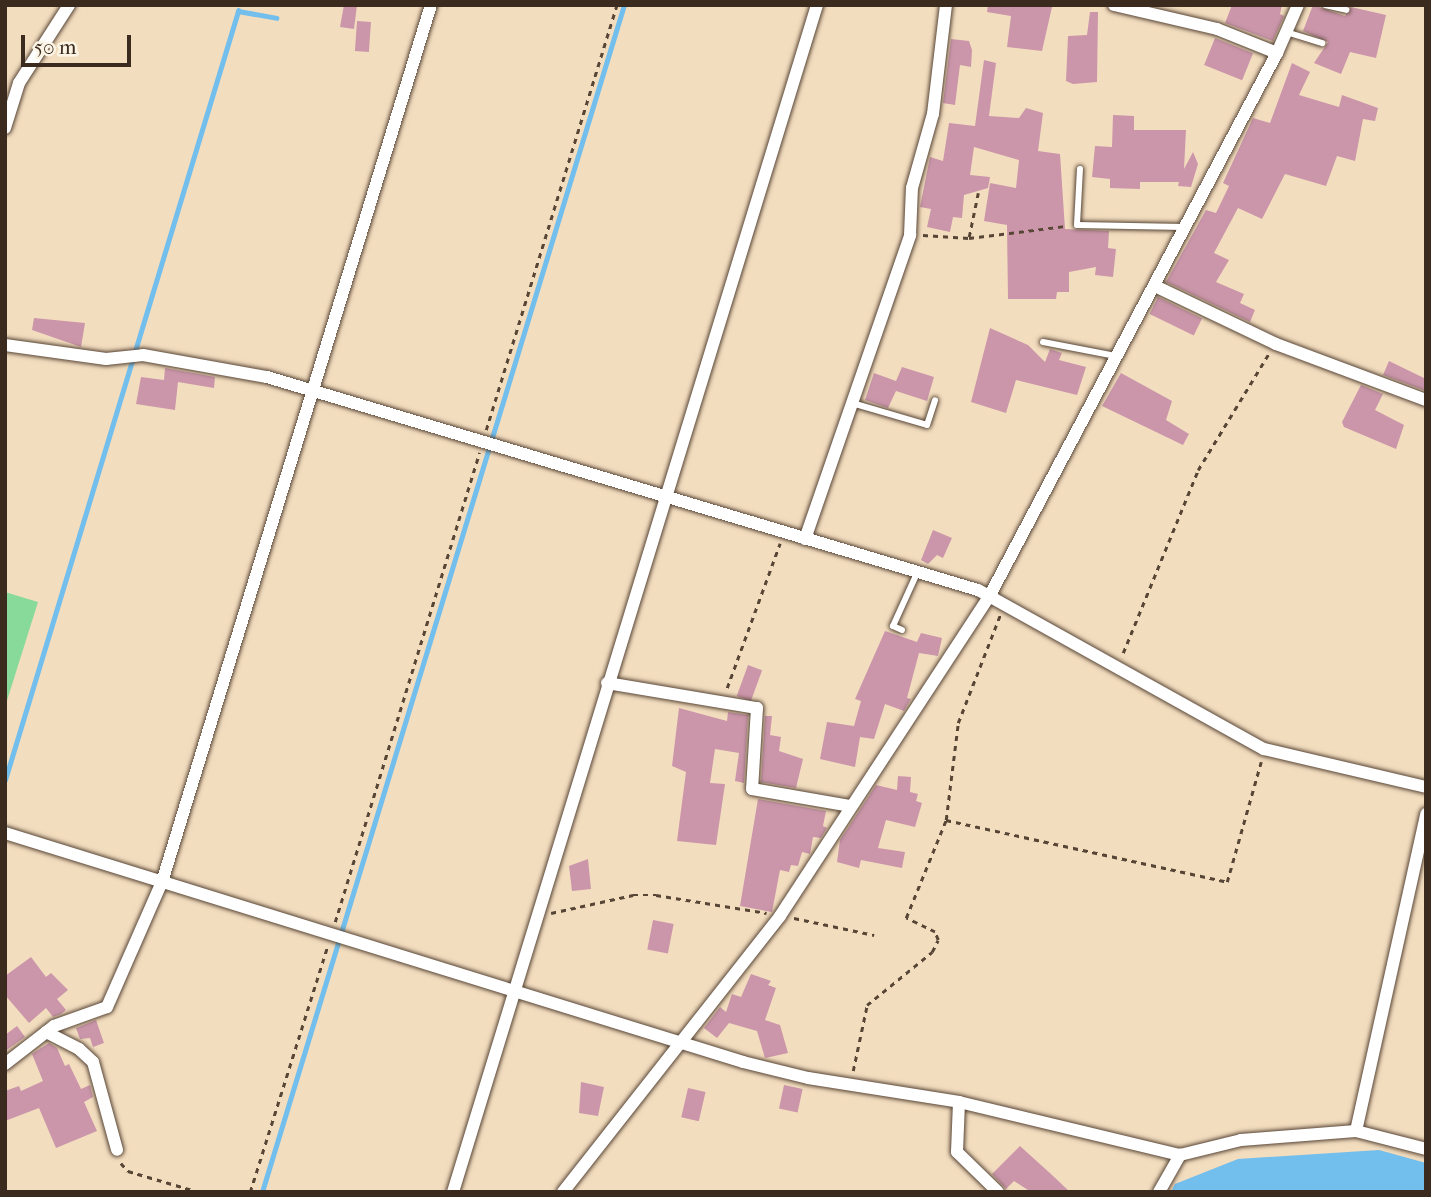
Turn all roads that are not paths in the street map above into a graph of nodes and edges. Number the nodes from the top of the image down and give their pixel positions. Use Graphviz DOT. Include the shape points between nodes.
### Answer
graph roads {
  1 [pos="69,5"];
  2 [pos="430,5"];
  3 [pos="817,5"];
  4 [pos="946,5"];
  5 [pos="1114,5"];
  6 [pos="1298,5"];
  7 [pos="1325,5"];
  8 [pos="1346,10"];
  9 [pos="1286,32"];
  10 [pos="1322,43"];
  11 [pos="1277,53"];
  12 [pos="5,128"];
  13 [pos="1080,169"];
  14 [pos="1184,227"];
  15 [pos="1155,286"];
  16 [pos="1043,342"];
  17 [pos="5,345"];
  18 [pos="1116,356"];
  19 [pos="314,389"];
  20 [pos="935,400"];
  21 [pos="1426,400"];
  22 [pos="852,403"];
  23 [pos="668,497"];
  24 [pos="806,539"];
  25 [pos="917,573"];
  26 [pos="990,595"];
  27 [pos="902,630"];
  28 [pos="607,683"];
  29 [pos="1426,787"];
  30 [pos="850,807"];
  31 [pos="1426,814"];
  32 [pos="5,832"];
  33 [pos="162,882"];
  34 [pos="514,988"];
  35 [pos="46,1032"];
  36 [pos="681,1041"];
  37 [pos="5,1064"];
  38 [pos="959,1102"];
  39 [pos="1356,1131"];
  40 [pos="1426,1149"];
  41 [pos="117,1150"];
  42 [pos="1180,1155"];
  43 [pos="453,1192"];
  44 [pos="563,1192"];
  45 [pos="998,1192"];
  46 [pos="1159,1192"];
  1 -- 12 [label="street" via="19,83"];
  2 -- 19 [label="street"];
  3 -- 23 [label="street"];
  4 -- 22 [label="street" via="933,114 912,188 910,234"];
  5 -- 11 [label="street" via="1217,29"];
  6 -- 9 [label="street"];
  7 -- 8 [label="lane"];
  9 -- 10 [label="lane"];
  9 -- 11 [label="street"];
  11 -- 14 [label="street"];
  13 -- 14 [label="lane" via="1077,225"];
  14 -- 15 [label="street"];
  15 -- 18 [label="street"];
  15 -- 21 [label="street" via="1276,344"];
  16 -- 18 [label="lane"];
  17 -- 19 [label="street" via="106,359 143,355"];
  18 -- 26 [label="street"];
  19 -- 23 [label="street"];
  19 -- 33 [label="street"];
  20 -- 22 [label="lane" via="927,425"];
  22 -- 24 [label="street"];
  23 -- 24 [label="street"];
  23 -- 28 [label="street"];
  24 -- 25 [label="street"];
  25 -- 26 [label="street"];
  25 -- 27 [label="lane" via="892,626"];
  26 -- 29 [label="street" via="1264,749"];
  26 -- 30 [label="street"];
  28 -- 30 [label="street" via="757,708 752,789"];
  28 -- 34 [label="street"];
  30 -- 36 [label="street" via="780,916"];
  31 -- 39 [label="street"];
  32 -- 33 [label="street"];
  33 -- 34 [label="street"];
  33 -- 35 [label="street" via="107,1007"];
  34 -- 36 [label="street"];
  34 -- 43 [label="street"];
  35 -- 37 [label="street"];
  35 -- 41 [label="street" via="93,1062"];
  36 -- 38 [label="street" via="743,1062"];
  36 -- 44 [label="street"];
  38 -- 42 [label="street"];
  38 -- 45 [label="street" via="957,1152"];
  39 -- 40 [label="street"];
  39 -- 42 [label="street" via="1241,1140"];
  42 -- 46 [label="street"];
}
